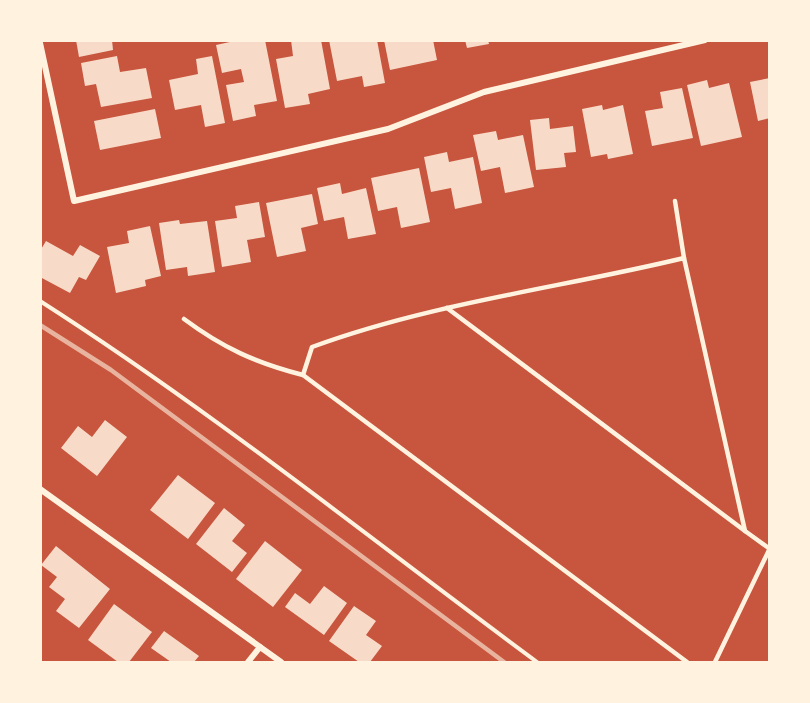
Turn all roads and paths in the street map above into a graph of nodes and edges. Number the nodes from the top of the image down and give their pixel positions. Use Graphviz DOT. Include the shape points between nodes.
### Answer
graph roads {
  1 [pos="705,40"];
  2 [pos="40,44"];
  3 [pos="675,201"];
  4 [pos="684,258"];
  5 [pos="40,301"];
  6 [pos="447,308"];
  7 [pos="184,319"];
  8 [pos="303,375"];
  9 [pos="40,489"];
  10 [pos="746,531"];
  11 [pos="769,548"];
  12 [pos="260,647"];
  13 [pos="248,663"];
  14 [pos="281,663"];
  15 [pos="537,663"];
  16 [pos="687,663"];
  17 [pos="715,663"];
  1 -- 2 [label="street" via="484,92 388,129 74,201"];
  3 -- 4 [label="lane"];
  4 -- 6 [label="lane"];
  4 -- 10 [label="lane"];
  5 -- 15 [label="path" via="117,351"];
  6 -- 8 [label="lane" via="361,329 312,346"];
  6 -- 10 [label="lane"];
  7 -- 8 [label="lane" via="217,343 266,365"];
  8 -- 16 [label="lane"];
  9 -- 12 [label="street"];
  10 -- 11 [label="lane"];
  11 -- 17 [label="lane"];
  12 -- 13 [label="street"];
  12 -- 14 [label="street"];
}
